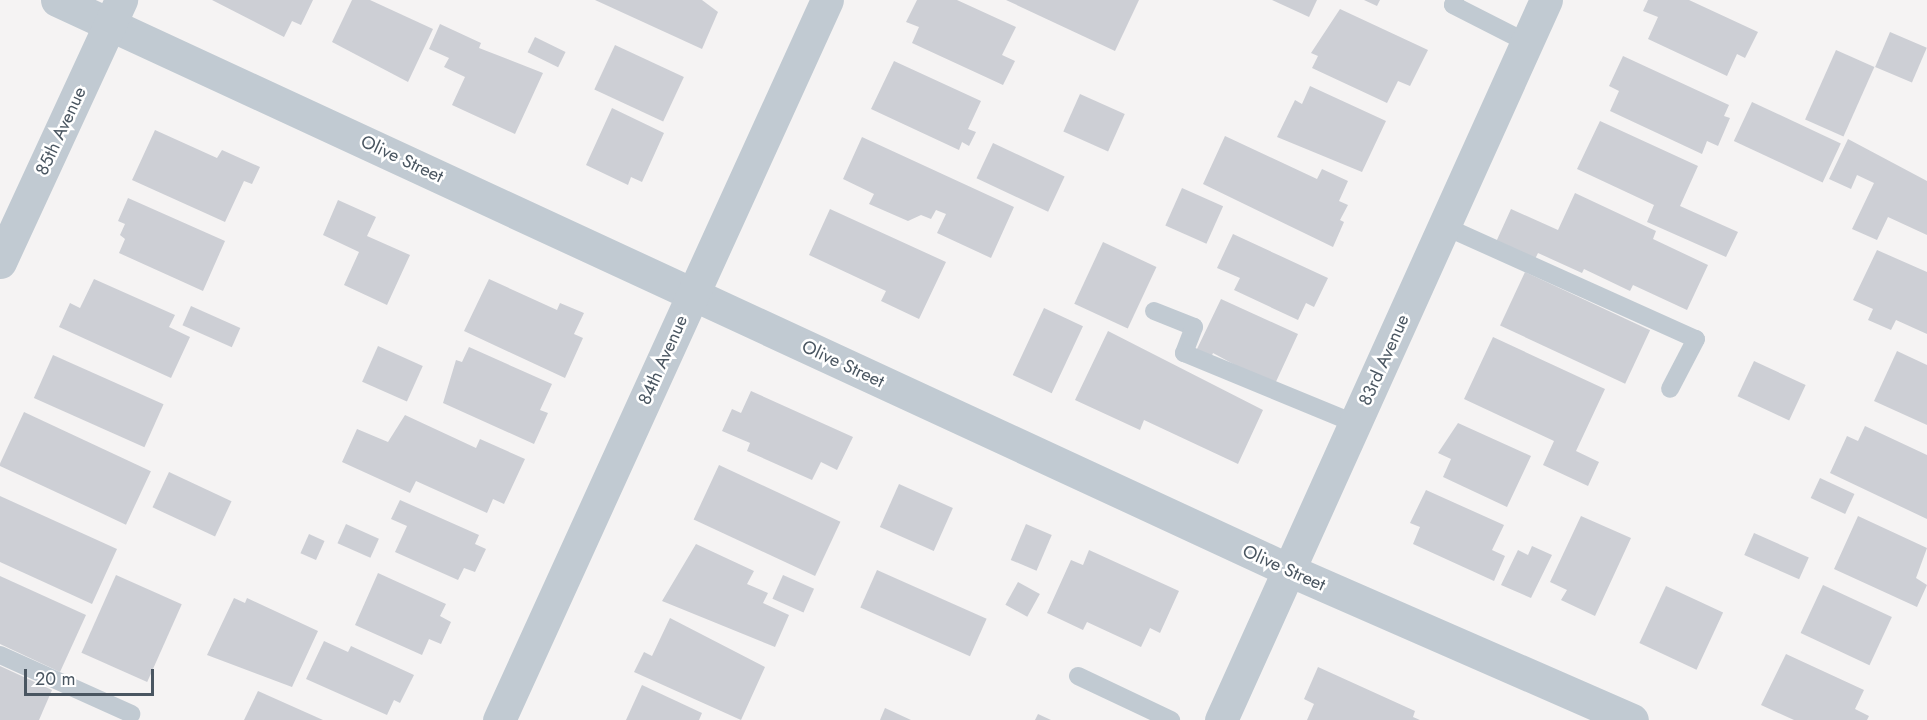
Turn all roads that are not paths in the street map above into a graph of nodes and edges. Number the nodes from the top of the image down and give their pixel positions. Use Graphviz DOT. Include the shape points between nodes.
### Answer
graph roads {
  1 [pos="57,0"];
  2 [pos="827,0"];
  3 [pos="1455,0"];
  4 [pos="1546,0"];
  5 [pos="116,11"];
  6 [pos="1526,42"];
  7 [pos="1444,226"];
  8 [pos="0,262"];
  9 [pos="693,294"];
  10 [pos="1154,311"];
  11 [pos="1670,389"];
  12 [pos="1356,424"];
  13 [pos="1291,572"];
  14 [pos="0,655"];
  15 [pos="1078,676"];
  16 [pos="130,714"];
  17 [pos="499,720"];
  18 [pos="1171,720"];
  19 [pos="1221,720"];
  20 [pos="1632,720"];
  1 -- 5 [label="street, Olive Street"];
  2 -- 9 [label="street, 84th Avenue"];
  3 -- 6 [label="lane" via="1453,5"];
  4 -- 6 [label="street, 83rd Avenue"];
  5 -- 8 [label="street, 85th Avenue"];
  5 -- 9 [label="street, Olive Street"];
  6 -- 7 [label="street, 83rd Avenue"];
  7 -- 11 [label="lane" via="1696,339"];
  7 -- 12 [label="street, 83rd Avenue"];
  9 -- 13 [label="street, Olive Street"];
  9 -- 17 [label="street, 84th Avenue"];
  10 -- 12 [label="lane" via="1194,327 1184,353"];
  12 -- 13 [label="street, 83rd Avenue"];
  13 -- 19 [label="street, 83rd Avenue"];
  13 -- 20 [label="street, Olive Street"];
  14 -- 16 [label="lane"];
  15 -- 18 [label="lane"];
}
